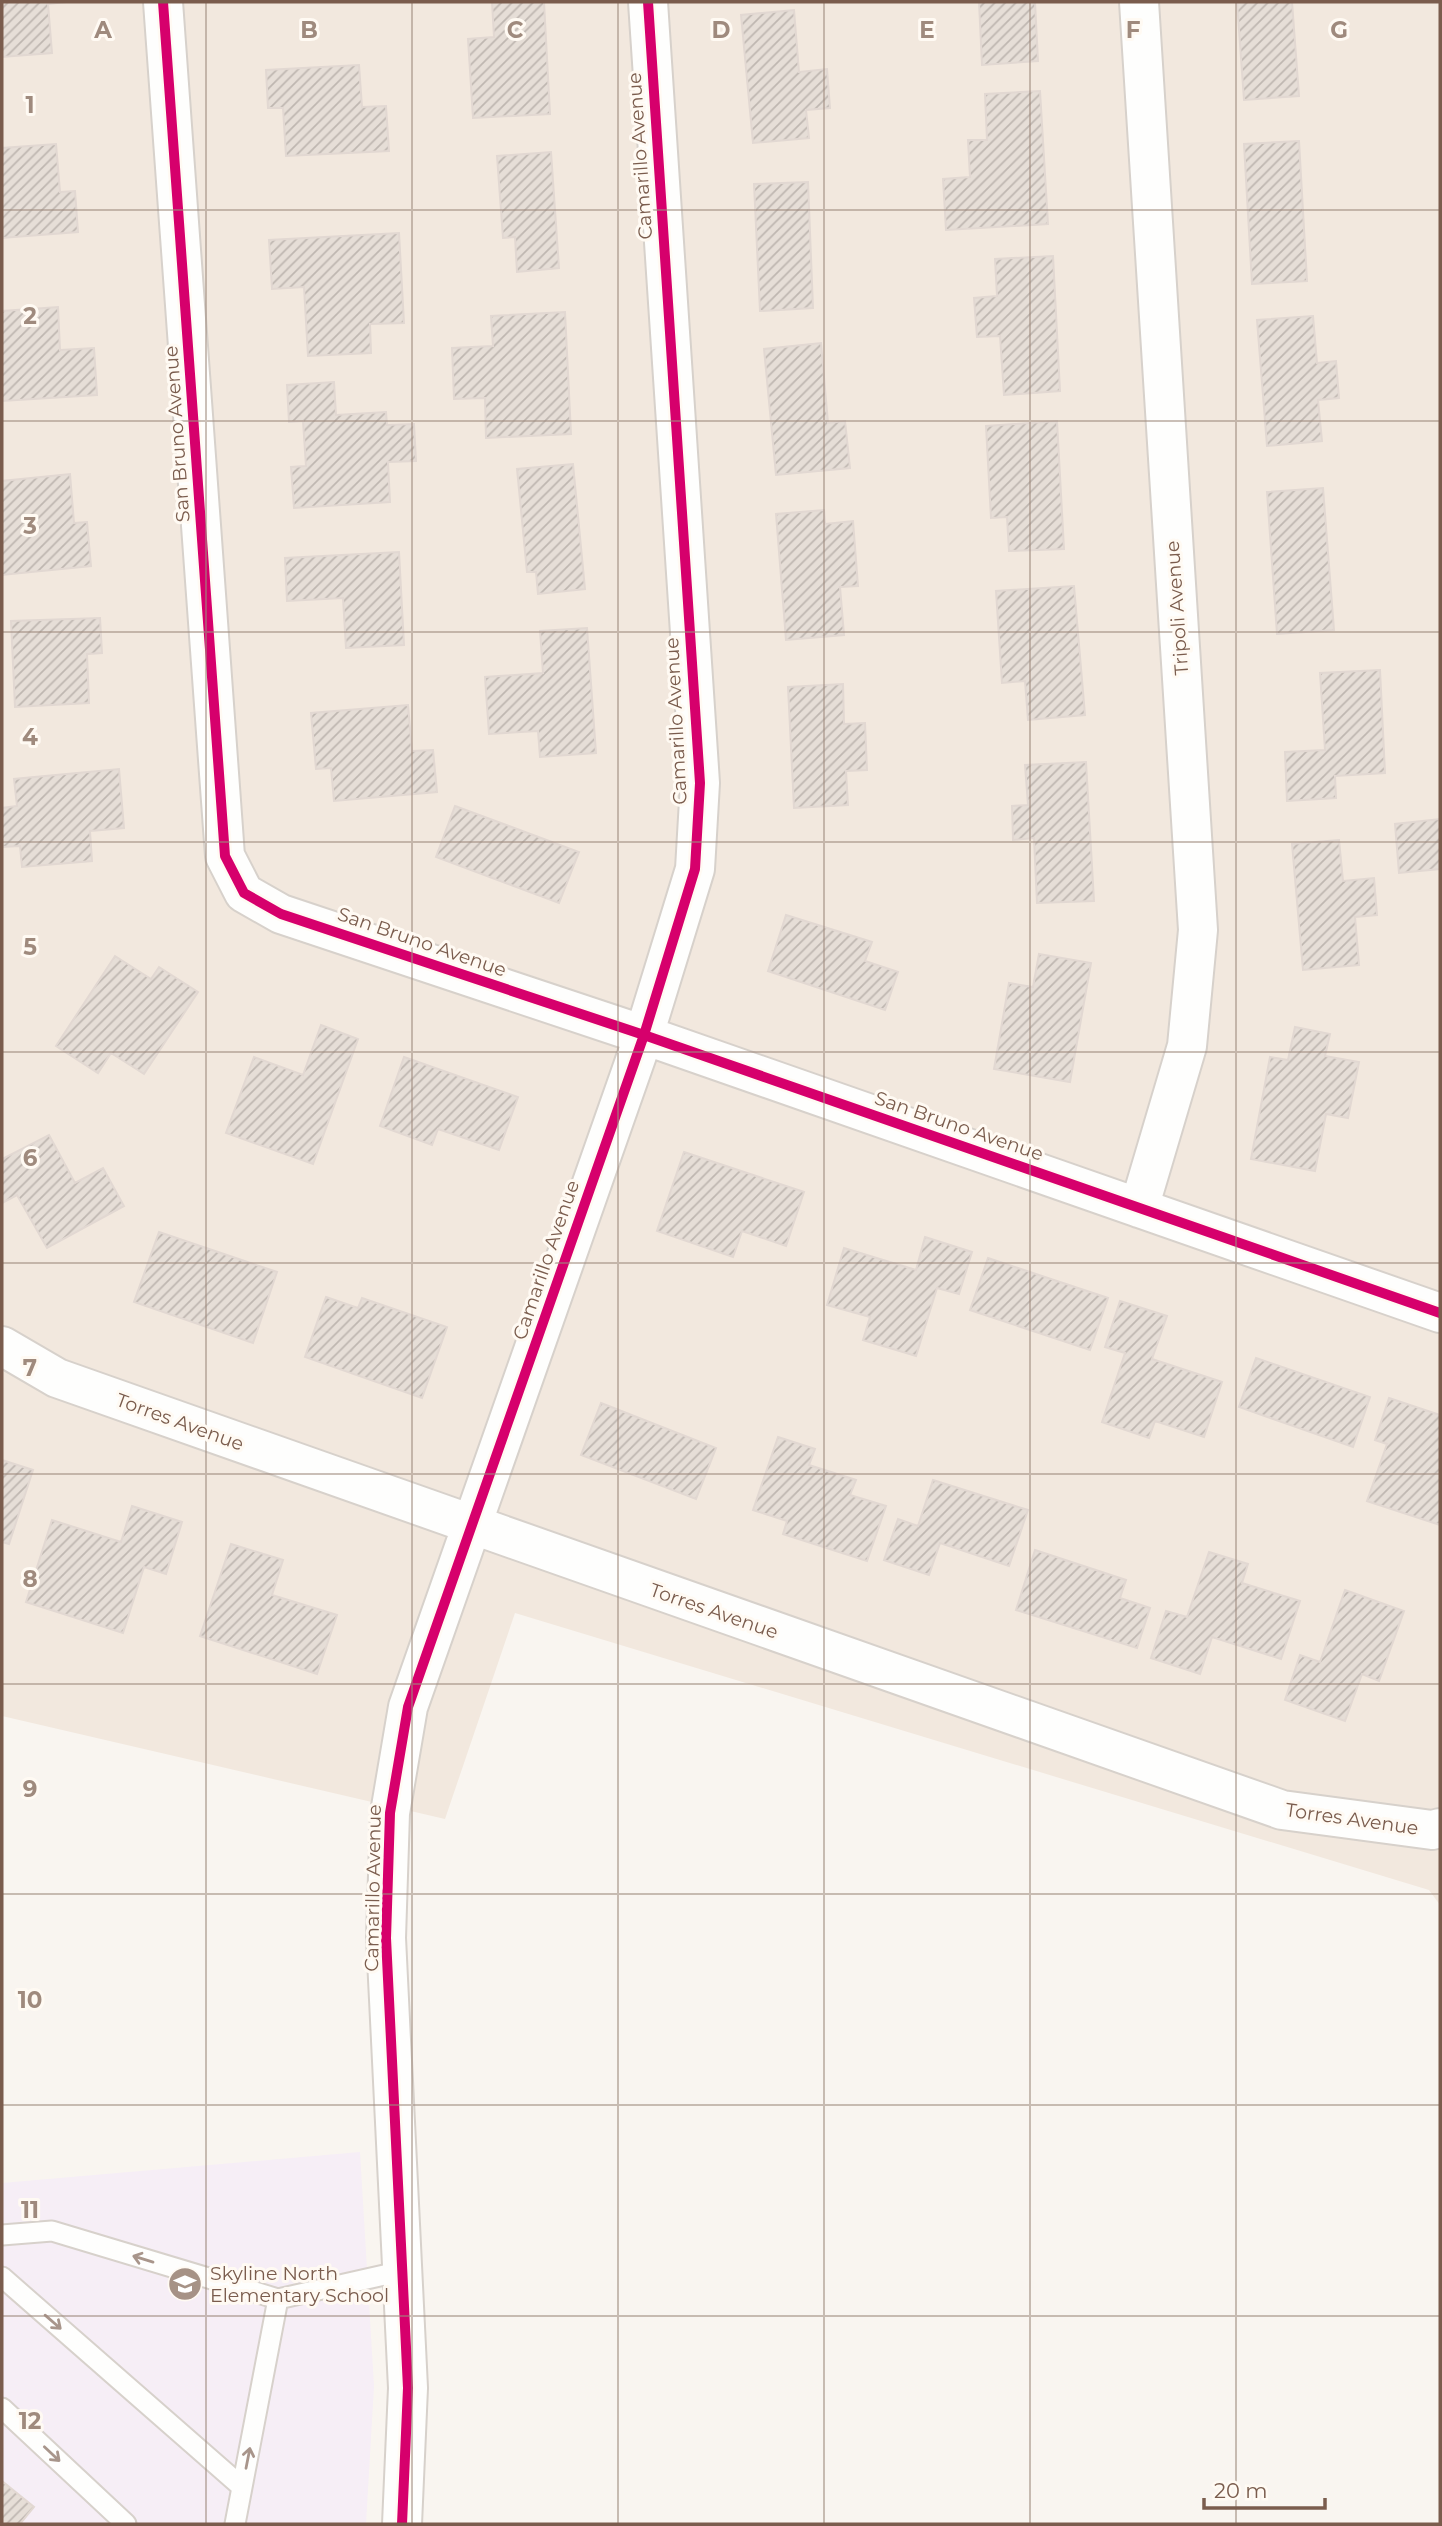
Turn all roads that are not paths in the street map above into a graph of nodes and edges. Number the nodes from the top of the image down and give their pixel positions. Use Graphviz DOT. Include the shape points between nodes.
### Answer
graph roads {
  1 [pos="163,2"];
  2 [pos="648,2"];
  3 [pos="1139,2"];
  4 [pos="644,1035"];
  5 [pos="1139,1208"];
  6 [pos="1440,1313"];
  7 [pos="2,1346"];
  8 [pos="471,1526"];
  9 [pos="1440,1828"];
  10 [pos="2,2235"];
  11 [pos="402,2271"];
  12 [pos="2,2277"];
  13 [pos="278,2300"];
  14 [pos="2,2408"];
  15 [pos="242,2487"];
  16 [pos="126,2524"];
  17 [pos="234,2524"];
  18 [pos="402,2524"];
  1 -- 4 [label="street, San Bruno Avenue" via="225,856 244,893 281,914"];
  2 -- 4 [label="street, Camarillo Avenue" via="700,783 695,869"];
  3 -- 5 [label="street, Tripoli Avenue" via="1198,930 1187,1046"];
  4 -- 5 [label="street, San Bruno Avenue"];
  4 -- 8 [label="street, Camarillo Avenue"];
  5 -- 6 [label="street, San Bruno Avenue"];
  7 -- 8 [label="street, Torres Avenue" via="57,1378"];
  8 -- 9 [label="street, Torres Avenue" via="1282,1810"];
  8 -- 11 [label="street, Camarillo Avenue" via="408,1707 390,1812 386,1938"];
  13 -- 10 [label="lane, one-way" via="52,2231"];
  11 -- 13 [label="lane"];
  11 -- 18 [label="street, Camarillo Avenue" via="408,2388"];
  12 -- 15 [label="lane, one-way"];
  15 -- 13 [label="lane, one-way"];
  14 -- 16 [label="lane, one-way"];
  15 -- 17 [label="lane"];
}
